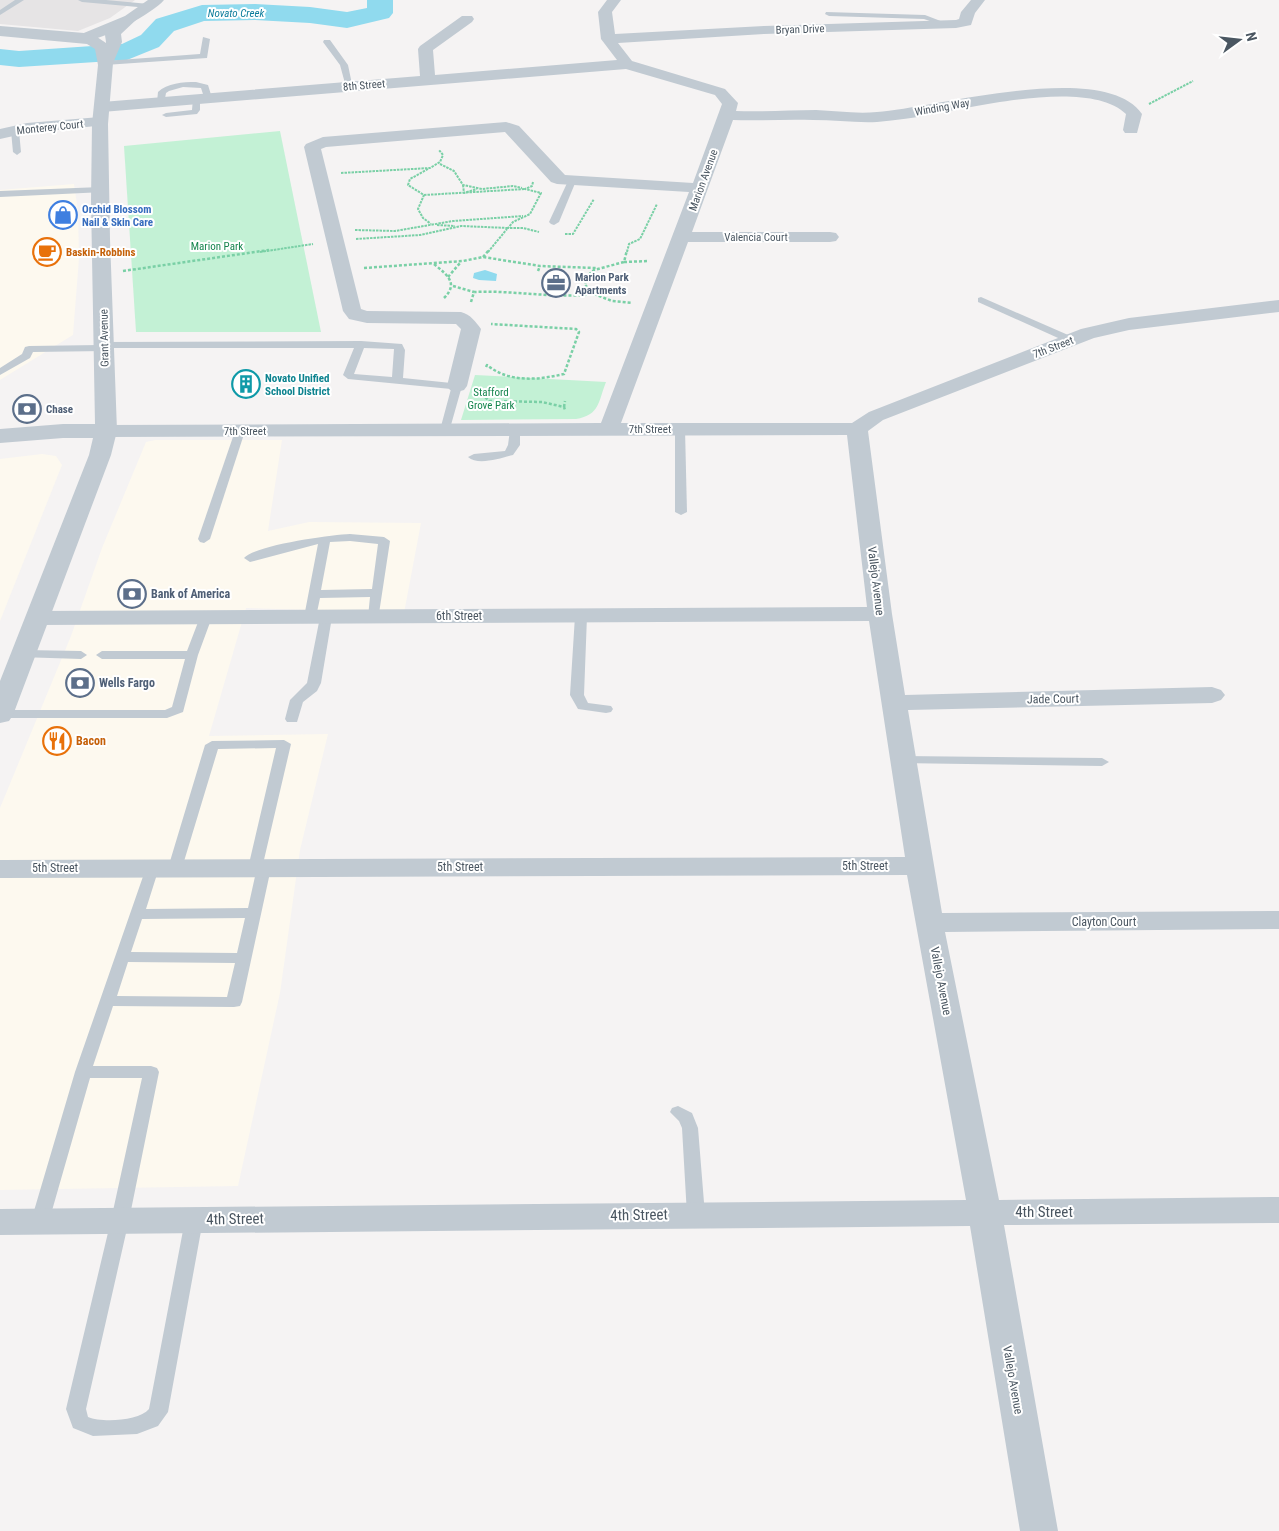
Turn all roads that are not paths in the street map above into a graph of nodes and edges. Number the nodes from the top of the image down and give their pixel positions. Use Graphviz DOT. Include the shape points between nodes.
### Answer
graph roads {
  1 [pos="20,0"];
  2 [pos="82,0"];
  3 [pos="614,0"];
  4 [pos="978,0"];
  5 [pos="153,3"];
  6 [pos="0,13"];
  7 [pos="829,14"];
  8 [pos="467,19"];
  9 [pos="130,20"];
  10 [pos="947,25"];
  11 [pos="0,31"];
  12 [pos="84,38"];
  13 [pos="206,39"];
  14 [pos="608,39"];
  15 [pos="327,42"];
  16 [pos="106,56"];
  17 [pos="627,64"];
  18 [pos="428,80"];
  19 [pos="350,86"];
  20 [pos="101,115"];
  21 [pos="727,116"];
  22 [pos="1132,130"];
  23 [pos="8,133"];
  24 [pos="17,152"];
  25 [pos="572,180"];
  26 [pos="700,188"];
  27 [pos="101,190"];
  28 [pos="0,194"];
  29 [pos="554,222"];
  30 [pos="682,237"];
  31 [pos="830,237"];
  32 [pos="981,300"];
  33 [pos="1279,306"];
  34 [pos="1071,340"];
  35 [pos="361,344"];
  36 [pos="105,346"];
  37 [pos="0,372"];
  38 [pos="459,380"];
  39 [pos="397,381"];
  40 [pos="609,429"];
  41 [pos="680,429"];
  42 [pos="857,429"];
  43 [pos="445,430"];
  44 [pos="515,430"];
  45 [pos="106,431"];
  46 [pos="240,431"];
  47 [pos="0,436"];
  48 [pos="474,457"];
  49 [pos="681,512"];
  50 [pos="204,539"];
  51 [pos="325,539"];
  52 [pos="250,558"];
  53 [pos="375,605"];
  54 [pos="317,609"];
  55 [pos="880,614"];
  56 [pos="581,616"];
  57 [pos="206,617"];
  58 [pos="38,618"];
  59 [pos="24,654"];
  60 [pos="81,655"];
  61 [pos="102,655"];
  62 [pos="192,656"];
  63 [pos="1212,695"];
  64 [pos="893,703"];
  65 [pos="606,709"];
  66 [pos="0,714"];
  67 [pos="292,719"];
  68 [pos="903,760"];
  69 [pos="1102,762"];
  70 [pos="921,866"];
  71 [pos="164,868"];
  72 [pos="259,868"];
  73 [pos="0,869"];
  74 [pos="254,913"];
  75 [pos="136,914"];
  76 [pos="1279,920"];
  77 [pos="929,923"];
  78 [pos="122,957"];
  79 [pos="244,958"];
  80 [pos="106,1001"];
  81 [pos="83,1072"];
  82 [pos="678,1112"];
  83 [pos="1279,1211"];
  84 [pos="985,1212"];
  85 [pos="696,1215"];
  86 [pos="120,1220"];
  87 [pos="194,1220"];
  88 [pos="40,1221"];
  89 [pos="0,1222"];
  90 [pos="1039,1531"];
  1 -- 6 [label="lane"];
  2 -- 5 [label="lane"];
  3 -- 14 [label="street" via="604,12"];
  4 -- 10 [label="street, Bryan Drive" via="968,12 966,22"];
  5 -- 9 [label="street"];
  7 -- 10 [label="lane" via="925,17"];
  8 -- 18 [label="street" via="424,49"];
  9 -- 12 [label="street"];
  9 -- 16 [label="street, Grant Avenue" via="113,33 114,42"];
  10 -- 14 [label="street, Bryan Drive" via="764,30"];
  11 -- 12 [label="street"];
  12 -- 16 [label="street" via="98,44"];
  13 -- 16 [label="lane" via="204,56"];
  14 -- 17 [label="street"];
  15 -- 19 [label="lane" via="344,65"];
  16 -- 20 [label="street, Grant Avenue"];
  17 -- 18 [label="street, 8th Street"];
  17 -- 21 [label="street" via="720,92 730,103"];
  18 -- 19 [label="street, 8th Street"];
  19 -- 20 [label="street, 8th Street" via="202,99 164,109"];
  20 -- 23 [label="street, Monterey Court"];
  20 -- 27 [label="street, Grant Avenue"];
  21 -- 22 [label="street, Winding Way" via="876,117 1049,91 1095,96 1129,107 1134,114"];
  21 -- 26 [label="street, Marion Avenue"];
  23 -- 24 [label="lane"];
  25 -- 26 [label="street"];
  25 -- 29 [label="lane"];
  25 -- 38 [label="street" via="557,178 513,129 506,127 323,142 312,147 352,311 367,317 461,318 471,329"];
  26 -- 30 [label="street, Marion Avenue"];
  27 -- 28 [label="lane"];
  27 -- 36 [label="street, Grant Avenue"];
  30 -- 31 [label="street, Valencia Court"];
  30 -- 40 [label="street, Marion Avenue"];
  32 -- 34 [label="lane"];
  33 -- 34 [label="street, 7th Street" via="1129,324"];
  34 -- 42 [label="street, 7th Street" via="876,416"];
  35 -- 36 [label="lane"];
  35 -- 39 [label="lane" via="398,346"];
  35 -- 39 [label="lane" via="348,374"];
  36 -- 37 [label="lane" via="29,349 26,356"];
  36 -- 45 [label="street, Grant Avenue"];
  38 -- 39 [label="lane"];
  38 -- 43 [label="lane"];
  40 -- 41 [label="street, 7th Street"];
  40 -- 44 [label="street, 7th Street"];
  41 -- 42 [label="street, 7th Street"];
  41 -- 49 [label="lane"];
  42 -- 55 [label="street, Vallejo Avenue"];
  43 -- 44 [label="street, 7th Street"];
  43 -- 46 [label="street, 7th Street"];
  44 -- 48 [label="lane" via="510,453"];
  45 -- 46 [label="street, 7th Street"];
  45 -- 47 [label="street, 7th Street"];
  45 -- 58 [label="street, Grant Avenue" via="100,455"];
  46 -- 50 [label="lane"];
  51 -- 52 [label="lane" via="291,544"];
  51 -- 53 [label="lane" via="384,541"];
  51 -- 54 [label="lane"];
  53 -- 54 [label="street, 6th Street"];
  53 -- 56 [label="street, 6th Street"];
  54 -- 57 [label="street, 6th Street"];
  54 -- 67 [label="lane" via="314,683 297,700"];
  55 -- 56 [label="street, 6th Street"];
  55 -- 64 [label="street, Vallejo Avenue"];
  56 -- 65 [label="lane" via="577,695 583,706"];
  57 -- 58 [label="street, 6th Street"];
  57 -- 62 [label="lane"];
  58 -- 59 [label="street, Grant Avenue"];
  59 -- 60 [label="lane"];
  59 -- 66 [label="street, Grant Avenue"];
  61 -- 62 [label="lane"];
  62 -- 66 [label="lane" via="178,709 167,714"];
  63 -- 64 [label="street, Jade Court"];
  64 -- 68 [label="street, Vallejo Avenue"];
  68 -- 69 [label="lane"];
  68 -- 70 [label="street, Vallejo Avenue"];
  70 -- 72 [label="street, 5th Street"];
  70 -- 77 [label="street, Vallejo Avenue"];
  71 -- 72 [label="street, 5th Street"];
  71 -- 72 [label="lane" via="212,745 284,744"];
  71 -- 73 [label="street, 5th Street"];
  71 -- 75 [label="lane"];
  72 -- 74 [label="lane"];
  74 -- 75 [label="lane"];
  74 -- 79 [label="lane"];
  75 -- 78 [label="lane"];
  76 -- 77 [label="street, Clayton Court"];
  77 -- 84 [label="street, Vallejo Avenue"];
  78 -- 79 [label="lane"];
  78 -- 80 [label="lane"];
  79 -- 80 [label="lane" via="234,1002"];
  80 -- 81 [label="lane"];
  81 -- 86 [label="lane" via="150,1072"];
  81 -- 88 [label="lane"];
  82 -- 85 [label="lane" via="686,1117 690,1128"];
  83 -- 84 [label="street, 4th Street"];
  84 -- 85 [label="street, 4th Street"];
  84 -- 90 [label="street, Vallejo Avenue"];
  85 -- 87 [label="street, 4th Street"];
  86 -- 87 [label="street, 4th Street"];
  86 -- 87 [label="lane" via="76,1410 80,1422 92,1428 137,1426 151,1420 158,1412"];
  86 -- 88 [label="street, 4th Street"];
  88 -- 89 [label="street, 4th Street"];
}
